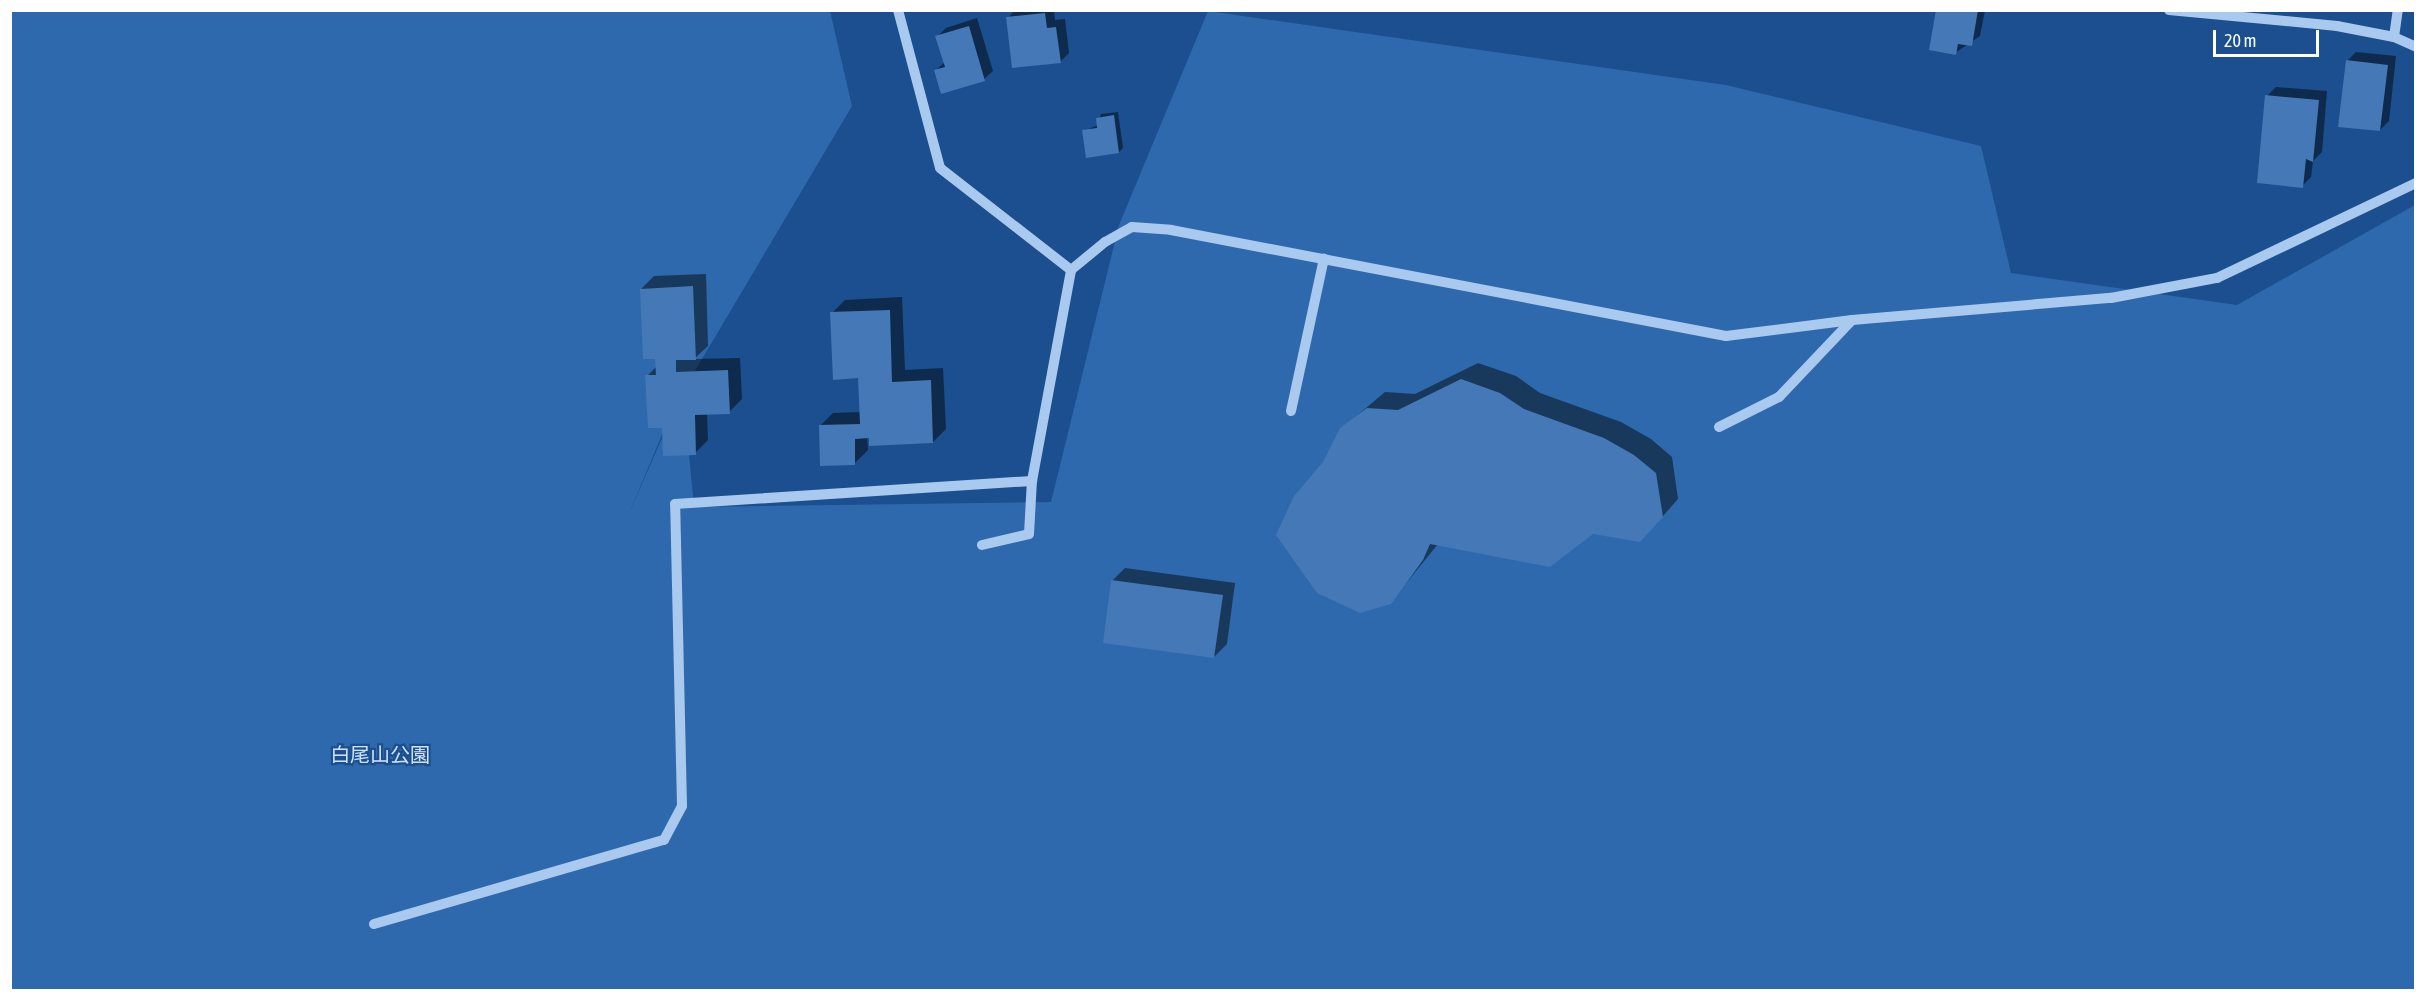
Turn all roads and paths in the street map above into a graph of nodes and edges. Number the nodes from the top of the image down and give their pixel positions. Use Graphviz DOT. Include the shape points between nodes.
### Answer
graph roads {
  1 [pos="898,10"];
  2 [pos="2169,10"];
  3 [pos="2398,10"];
  4 [pos="2394,38"];
  5 [pos="2415,47"];
  6 [pos="2415,183"];
  7 [pos="1324,259"];
  8 [pos="1071,270"];
  9 [pos="1852,320"];
  10 [pos="1291,411"];
  11 [pos="1719,427"];
  12 [pos="1032,481"];
  13 [pos="982,545"];
  14 [pos="374,924"];
  1 -- 8 [label="street" via="940,168"];
  2 -- 4 [label="street" via="2337,26"];
  3 -- 4 [label="street"];
  4 -- 5 [label="street"];
  6 -- 9 [label="street" via="2217,278 2111,298"];
  7 -- 8 [label="street" via="1171,230 1132,227 1105,242"];
  7 -- 9 [label="street" via="1726,336"];
  7 -- 10 [label="street"];
  8 -- 12 [label="street"];
  9 -- 11 [label="street" via="1779,397"];
  12 -- 13 [label="street" via="1029,534"];
  12 -- 14 [label="street" via="675,504 682,806 664,840"];
}
